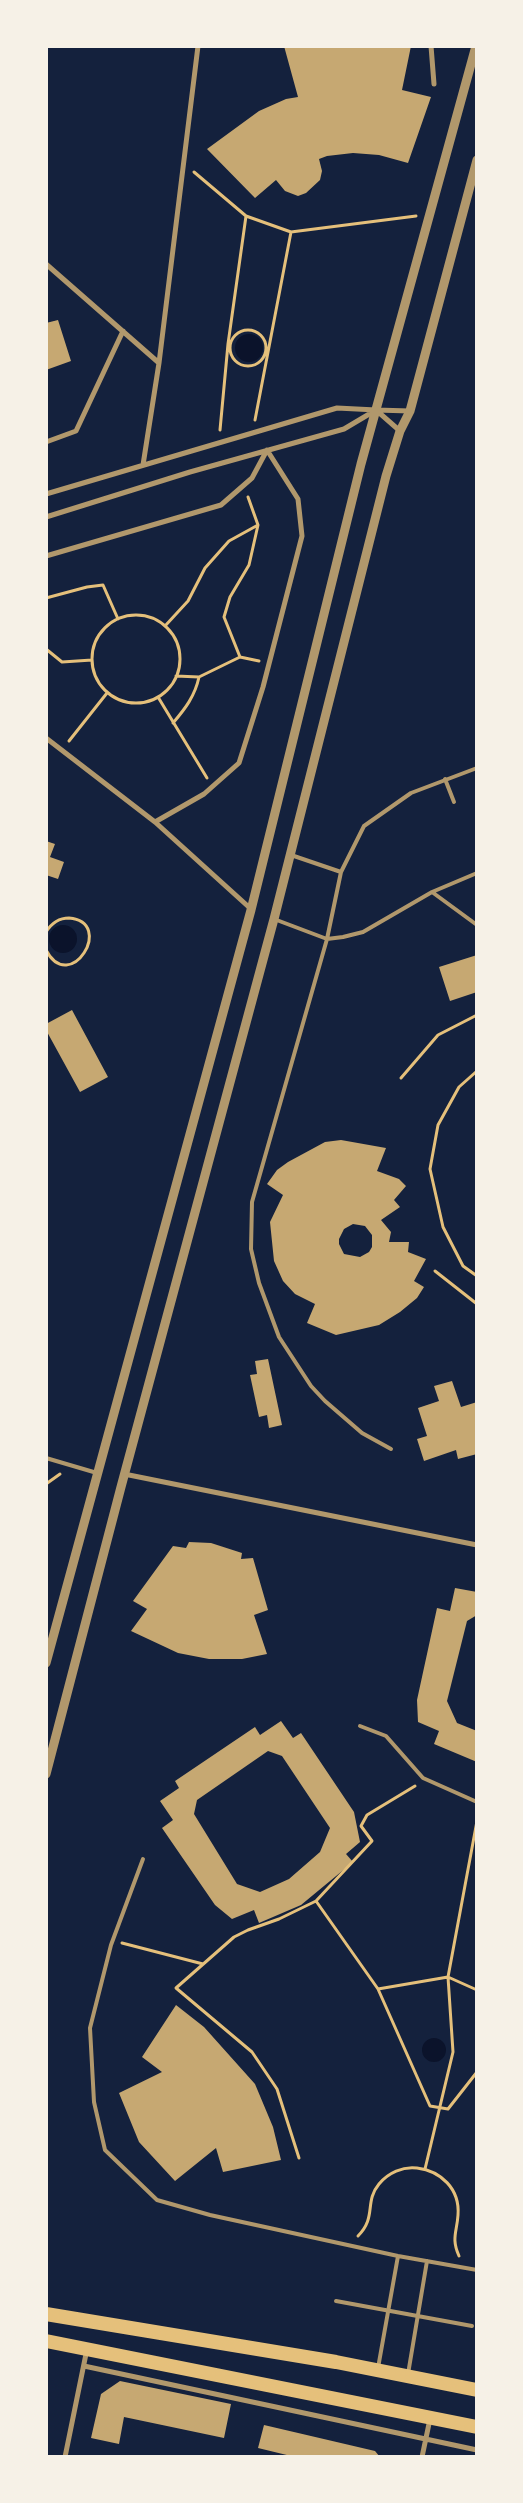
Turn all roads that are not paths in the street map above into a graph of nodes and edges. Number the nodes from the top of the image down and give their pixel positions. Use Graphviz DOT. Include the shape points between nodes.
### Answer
graph roads {
  1 [pos="198,46"];
  2 [pos="431,46"];
  3 [pos="476,46"];
  4 [pos="434,84"];
  5 [pos="477,160"];
  6 [pos="46,264"];
  7 [pos="123,331"];
  8 [pos="159,363"];
  9 [pos="376,410"];
  10 [pos="410,411"];
  11 [pos="400,432"];
  12 [pos="46,442"];
  13 [pos="267,450"];
  14 [pos="143,465"];
  15 [pos="46,494"];
  16 [pos="46,517"];
  17 [pos="46,556"];
  18 [pos="46,738"];
  19 [pos="477,768"];
  20 [pos="445,779"];
  21 [pos="454,802"];
  22 [pos="155,822"];
  23 [pos="290,855"];
  24 [pos="341,872"];
  25 [pos="477,873"];
  26 [pos="432,892"];
  27 [pos="251,910"];
  28 [pos="274,919"];
  29 [pos="477,924"];
  30 [pos="328,939"];
  31 [pos="391,1449"];
  32 [pos="46,1458"];
  33 [pos="97,1473"];
  34 [pos="124,1474"];
  35 [pos="477,1545"];
  36 [pos="46,1663"];
  37 [pos="360,1726"];
  38 [pos="46,1774"];
  39 [pos="477,1802"];
  40 [pos="143,1859"];
  41 [pos="398,2256"];
  42 [pos="427,2261"];
  43 [pos="477,2270"];
  44 [pos="336,2301"];
  45 [pos="389,2310"];
  46 [pos="46,2314"];
  47 [pos="418,2316"];
  48 [pos="472,2326"];
  49 [pos="46,2341"];
  50 [pos="87,2349"];
  51 [pos="84,2366"];
  52 [pos="378,2371"];
  53 [pos="407,2376"];
  54 [pos="477,2390"];
  55 [pos="430,2419"];
  56 [pos="477,2427"];
  57 [pos="426,2438"];
  58 [pos="477,2450"];
  59 [pos="65,2457"];
  60 [pos="422,2457"];
  1 -- 8 [label="street"];
  2 -- 4 [label="street"];
  3 -- 9 [label="street"];
  5 -- 10 [label="street"];
  6 -- 7 [label="street"];
  7 -- 8 [label="street"];
  7 -- 12 [label="street" via="76,431"];
  8 -- 14 [label="street"];
  9 -- 10 [label="street"];
  9 -- 11 [label="street"];
  9 -- 13 [label="street" via="344,429"];
  9 -- 14 [label="street" via="337,408"];
  9 -- 27 [label="street"];
  10 -- 11 [label="street"];
  11 -- 23 [label="street"];
  13 -- 16 [label="street"];
  13 -- 17 [label="street" via="252,478 221,505"];
  13 -- 22 [label="street" via="298,499 302,536 239,763 204,794"];
  14 -- 15 [label="street"];
  18 -- 22 [label="street"];
  19 -- 20 [label="lane"];
  20 -- 21 [label="lane"];
  20 -- 24 [label="lane" via="411,793 364,826"];
  22 -- 27 [label="street"];
  23 -- 24 [label="lane"];
  23 -- 28 [label="street"];
  24 -- 30 [label="lane"];
  25 -- 26 [label="lane"];
  26 -- 29 [label="lane"];
  26 -- 30 [label="lane" via="363,932"];
  27 -- 33 [label="street"];
  28 -- 30 [label="lane"];
  28 -- 34 [label="street"];
  30 -- 31 [label="lane" via="252,1202 251,1249 259,1283 279,1337 311,1386 362,1433"];
  32 -- 33 [label="lane"];
  33 -- 36 [label="street"];
  34 -- 35 [label="street"];
  34 -- 38 [label="street"];
  37 -- 39 [label="lane" via="386,1736 423,1778"];
  40 -- 41 [label="lane" via="113,1941 90,2028 94,2102 105,2150 157,2200 210,2215"];
  41 -- 42 [label="lane"];
  41 -- 45 [label="lane"];
  42 -- 43 [label="lane"];
  42 -- 47 [label="lane"];
  44 -- 45 [label="lane"];
  45 -- 47 [label="lane"];
  45 -- 52 [label="lane"];
  46 -- 52 [label="highway"];
  47 -- 48 [label="lane"];
  47 -- 53 [label="lane"];
  49 -- 50 [label="highway"];
  50 -- 51 [label="street"];
  50 -- 55 [label="highway"];
  51 -- 57 [label="street"];
  51 -- 59 [label="street"];
  52 -- 53 [label="highway"];
  53 -- 54 [label="highway"];
  55 -- 56 [label="highway"];
  55 -- 57 [label="street"];
  57 -- 58 [label="street"];
  57 -- 60 [label="street"];
}
